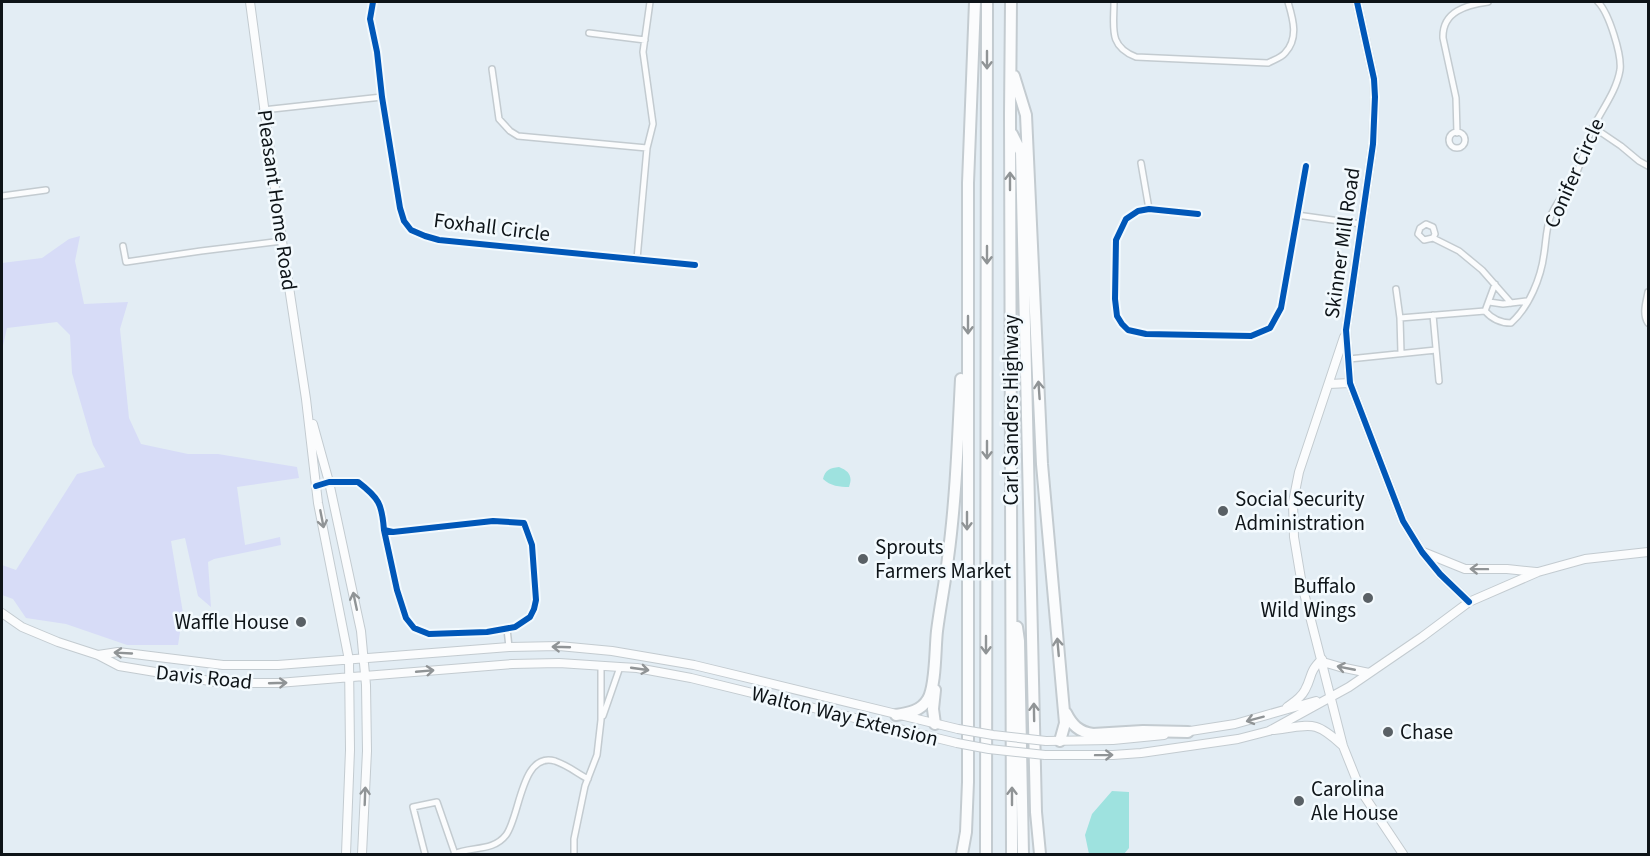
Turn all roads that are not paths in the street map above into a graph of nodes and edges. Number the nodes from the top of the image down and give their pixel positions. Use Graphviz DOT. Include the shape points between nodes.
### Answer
graph roads {
  1 [pos="250,2"];
  2 [pos="373,2"];
  3 [pos="650,2"];
  4 [pos="975,2"];
  5 [pos="987,2"];
  6 [pos="1011,2"];
  7 [pos="1114,2"];
  8 [pos="1288,2"];
  9 [pos="1357,2"];
  10 [pos="1488,2"];
  11 [pos="1598,2"];
  12 [pos="589,33"];
  13 [pos="645,40"];
  14 [pos="1011,66"];
  15 [pos="492,69"];
  16 [pos="382,97"];
  17 [pos="263,110"];
  18 [pos="1593,127"];
  19 [pos="1010,131"];
  20 [pos="1457,133"];
  21 [pos="647,148"];
  22 [pos="1141,163"];
  23 [pos="1306,165"];
  24 [pos="1648,166"];
  25 [pos="46,190"];
  26 [pos="2,196"];
  27 [pos="1149,208"];
  28 [pos="1198,214"];
  29 [pos="1297,215"];
  30 [pos="1361,224"];
  31 [pos="1432,238"];
  32 [pos="282,241"];
  33 [pos="123,246"];
  34 [pos="637,259"];
  35 [pos="695,265"];
  36 [pos="1495,284"];
  37 [pos="1396,289"];
  38 [pos="1648,292"];
  39 [pos="1527,301"];
  40 [pos="1490,302"];
  41 [pos="1511,303"];
  42 [pos="1485,311"];
  43 [pos="1433,315"];
  44 [pos="1400,318"];
  45 [pos="1648,323"];
  46 [pos="1346,330"];
  47 [pos="1436,350"];
  48 [pos="1401,353"];
  49 [pos="967,358"];
  50 [pos="1349,359"];
  51 [pos="1439,381"];
  52 [pos="1350,383"];
  53 [pos="1329,384"];
  54 [pos="306,399"];
  55 [pos="329,482"];
  56 [pos="316,486"];
  57 [pos="384,530"];
  58 [pos="1422,552"];
  59 [pos="1648,552"];
  60 [pos="1538,572"];
  61 [pos="1011,592"];
  62 [pos="1469,602"];
  63 [pos="941,609"];
  64 [pos="2,613"];
  65 [pos="507,629"];
  66 [pos="509,647"];
  67 [pos="98,655"];
  68 [pos="364,659"];
  69 [pos="349,660"];
  70 [pos="1322,661"];
  71 [pos="601,665"];
  72 [pos="620,667"];
  73 [pos="718,671"];
  74 [pos="1370,673"];
  75 [pos="366,675"];
  76 [pos="349,678"];
  77 [pos="714,684"];
  78 [pos="1331,696"];
  79 [pos="1063,706"];
  80 [pos="1282,711"];
  81 [pos="896,715"];
  82 [pos="601,720"];
  83 [pos="935,724"];
  84 [pos="1269,731"];
  85 [pos="1188,732"];
  86 [pos="939,740"];
  87 [pos="1060,741"];
  88 [pos="1343,746"];
  89 [pos="1047,755"];
  90 [pos="588,779"];
  91 [pos="455,854"];
  92 [pos="346,855"];
  93 [pos="362,855"];
  94 [pos="425,855"];
  95 [pos="574,855"];
  96 [pos="962,855"];
  97 [pos="986,855"];
  98 [pos="1011,855"];
  99 [pos="1023,855"];
  100 [pos="1040,855"];
  101 [pos="1404,855"];
  1 -- 17 [label="main road, Pleasant Home Road"];
  2 -- 16 [label="street, Foxhall Circle" via="370,19"];
  3 -- 13 [label="street"];
  4 -- 49 [label="highway, one-way"];
  5 -- 97 [label="highway, Carl Sanders Highway, one-way"];
  6 -- 14 [label="highway, Carl Sanders Highway"];
  7 -- 8 [label="street" via="1115,41 1123,52 1136,57 1268,63 1284,55 1291,44 1294,29"];
  9 -- 30 [label="main road, Skinner Mill Road" via="1375,97 1373,144"];
  10 -- 20 [label="street" via="1460,8 1443,30 1456,98"];
  11 -- 18 [label="street, Conifer Circle" via="1608,17 1620,66 1618,79"];
  12 -- 13 [label="street"];
  13 -- 21 [label="street" via="644,64 653,124"];
  14 -- 19 [label="highway, Carl Sanders Highway"];
  79 -- 14 [label="highway, one-way" via="1042,464 1026,115"];
  15 -- 21 [label="street" via="499,119 518,136"];
  16 -- 17 [label="street"];
  16 -- 34 [label="street, Foxhall Circle" via="400,208 411,230 439,240"];
  17 -- 32 [label="main road, Pleasant Home Road"];
  18 -- 24 [label="street"];
  18 -- 39 [label="street, Conifer Circle" via="1572,183 1550,218 1539,278"];
  61 -- 19 [label="highway, Carl Sanders Highway, one-way"];
  100 -- 19 [label="highway, one-way" via="1021,152"];
  21 -- 34 [label="street"];
  22 -- 27 [label="street"];
  23 -- 29 [label="street"];
  25 -- 26 [label="street"];
  27 -- 28 [label="street"];
  27 -- 29 [label="street" via="1125,219 1116,240 1115,275 1117,316 1128,330 1146,334 1251,336 1270,328 1281,308"];
  29 -- 30 [label="street"];
  30 -- 46 [label="main road, Skinner Mill Road"];
  31 -- 36 [label="street" via="1459,251"];
  32 -- 33 [label="street" via="126,262"];
  32 -- 54 [label="main road, Pleasant Home Road"];
  34 -- 35 [label="street, Foxhall Circle"];
  36 -- 40 [label="street"];
  36 -- 41 [label="street"];
  37 -- 44 [label="street"];
  38 -- 45 [label="street" via="1644,313"];
  39 -- 41 [label="street"];
  39 -- 42 [label="street, Conifer Circle" via="1510,323 1498,321"];
  40 -- 41 [label="street"];
  40 -- 42 [label="street"];
  42 -- 43 [label="street"];
  43 -- 44 [label="street"];
  43 -- 47 [label="street"];
  44 -- 48 [label="street"];
  46 -- 50 [label="main road, Skinner Mill Road"];
  46 -- 53 [label="main road"];
  47 -- 48 [label="street"];
  47 -- 51 [label="street"];
  48 -- 50 [label="street"];
  49 -- 63 [label="highway" via="961,379"];
  49 -- 96 [label="highway, one-way" via="968,782"];
  50 -- 52 [label="main road, Skinner Mill Road"];
  52 -- 53 [label="main road"];
  52 -- 58 [label="main road, Skinner Mill Road" via="1403,521"];
  53 -- 70 [label="main road" via="1309,439 1293,502 1302,585"];
  54 -- 55 [label="main road, Pleasant Home Road"];
  54 -- 56 [label="main road, Pleasant Home Road"];
  55 -- 56 [label="street"];
  55 -- 57 [label="street" via="358,482 368,489 378,500"];
  68 -- 55 [label="main road, Pleasant Home Road, one-way" via="362,631"];
  56 -- 69 [label="main road, Pleasant Home Road, one-way"];
  57 -- 65 [label="street" via="397,590 406,618 414,628 429,634"];
  57 -- 65 [label="street" via="493,520 524,523 532,544 536,600 530,617"];
  60 -- 58 [label="main road, one-way" via="1465,569"];
  58 -- 62 [label="main road, Skinner Mill Road"];
  59 -- 60 [label="main road, Walton Way Extension" via="1585,559"];
  60 -- 62 [label="main road, Walton Way Extension"];
  98 -- 61 [label="highway, Carl Sanders Highway, one-way"];
  61 -- 99 [label="highway" via="1019,641"];
  62 -- 74 [label="main road, Walton Way Extension"];
  63 -- 81 [label="highway" via="928,700 912,712"];
  63 -- 83 [label="highway"];
  64 -- 67 [label="main road, Davis Road" via="22,627"];
  65 -- 66 [label="street"];
  66 -- 68 [label="main road, Walton Way Extension"];
  73 -- 66 [label="main road, Walton Way Extension, one-way" via="612,651"];
  69 -- 67 [label="main road, Davis Road, one-way" via="223,665 118,652"];
  67 -- 76 [label="main road, Davis Road, one-way" via="119,666 222,682"];
  68 -- 69 [label="main road, Walton Way Extension"];
  68 -- 75 [label="main road, Pleasant Home Road"];
  69 -- 76 [label="main road, Pleasant Home Road"];
  74 -- 70 [label="main road, one-way"];
  70 -- 78 [label="main road"];
  70 -- 80 [label="main road" via="1310,673 1302,694"];
  71 -- 72 [label="main road, Walton Way Extension"];
  75 -- 71 [label="main road, Walton Way Extension, one-way" via="512,664"];
  71 -- 82 [label="street"];
  72 -- 77 [label="main road, Walton Way Extension, one-way"];
  72 -- 82 [label="street"];
  73 -- 77 [label="main road"];
  73 -- 81 [label="main road, Walton Way Extension"];
  74 -- 78 [label="main road, Walton Way Extension"];
  75 -- 76 [label="main road, Walton Way Extension"];
  93 -- 75 [label="main road, Pleasant Home Road, one-way"];
  76 -- 92 [label="main road, Pleasant Home Road"];
  77 -- 86 [label="main road, Walton Way Extension"];
  78 -- 80 [label="main road, Walton Way Extension"];
  78 -- 84 [label="main road, Walton Way Extension"];
  78 -- 88 [label="main road"];
  79 -- 85 [label="highway" via="1070,722 1087,734"];
  79 -- 87 [label="highway" via="1065,723"];
  80 -- 85 [label="main road, Walton Way Extension, one-way"];
  81 -- 83 [label="main road, Walton Way Extension"];
  82 -- 90 [label="street" via="597,755"];
  83 -- 86 [label="main road"];
  83 -- 87 [label="main road, Walton Way Extension, bridge" via="993,735"];
  84 -- 88 [label="main road" via="1312,725"];
  89 -- 84 [label="main road, Walton Way Extension, one-way" via="1141,753"];
  85 -- 87 [label="main road, Walton Way Extension" via="1113,741"];
  86 -- 89 [label="main road, Walton Way Extension, bridge"];
  87 -- 89 [label="main road"];
  88 -- 101 [label="main road" via="1361,791"];
  90 -- 91 [label="street" via="553,760 540,761 530,770 505,836 491,847"];
  90 -- 95 [label="street" via="573,839"];
  91 -- 94 [label="street" via="437,802 413,807"];
}
